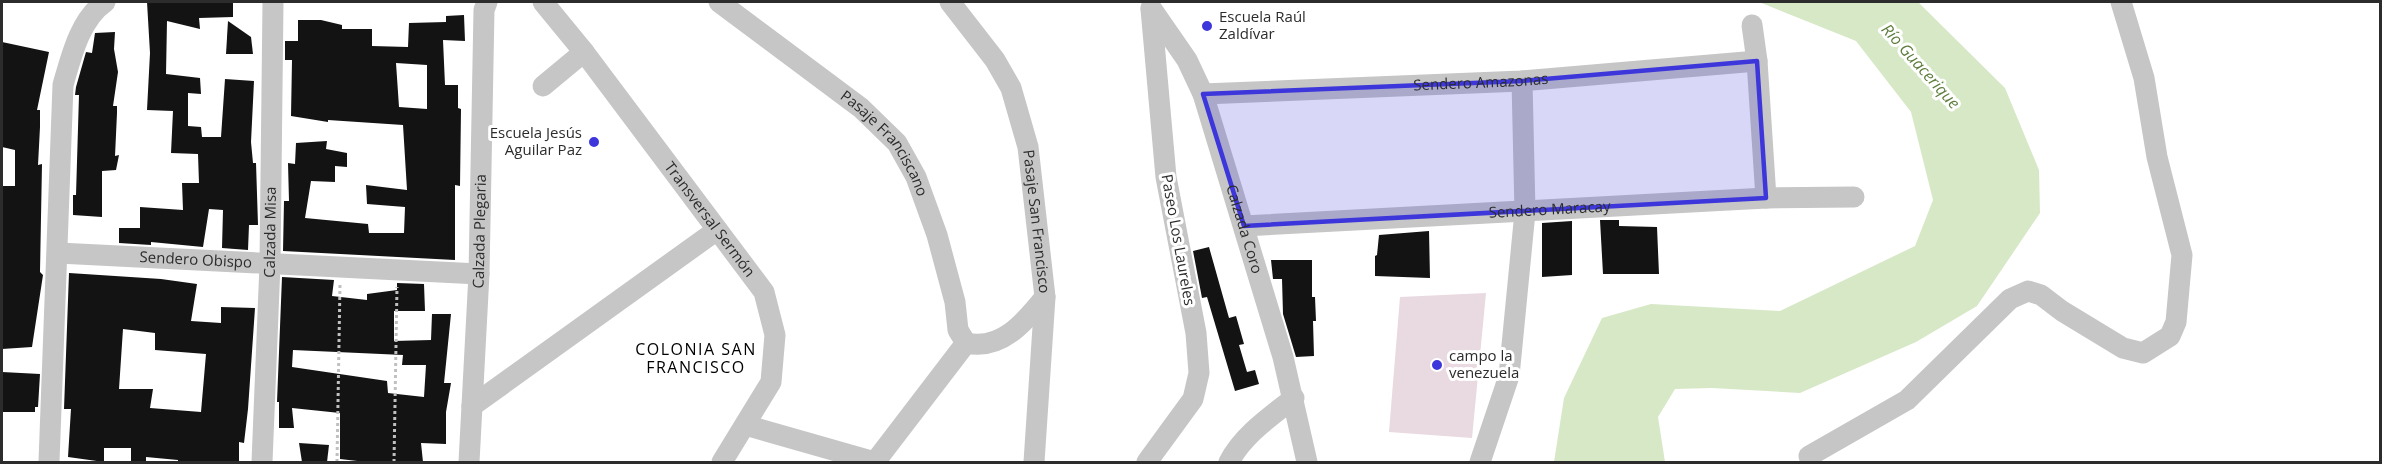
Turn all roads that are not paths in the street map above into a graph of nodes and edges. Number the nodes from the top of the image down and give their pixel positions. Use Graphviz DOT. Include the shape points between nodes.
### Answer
graph roads {
  1 [pos="105,2"];
  2 [pos="273,2"];
  3 [pos="487,2"];
  4 [pos="543,2"];
  5 [pos="719,2"];
  6 [pos="950,2"];
  7 [pos="2121,2"];
  8 [pos="1150,4"];
  9 [pos="1752,25"];
  10 [pos="584,52"];
  11 [pos="1758,61"];
  12 [pos="1522,81"];
  13 [pos="543,86"];
  14 [pos="1203,93"];
  15 [pos="1854,197"];
  16 [pos="1766,198"];
  17 [pos="1525,212"];
  18 [pos="1244,226"];
  19 [pos="717,230"];
  20 [pos="58,254"];
  21 [pos="270,264"];
  22 [pos="479,274"];
  23 [pos="1045,297"];
  24 [pos="966,343"];
  25 [pos="1294,398"];
  26 [pos="472,406"];
  27 [pos="745,425"];
  28 [pos="1809,456"];
  29 [pos="49,462"];
  30 [pos="262,462"];
  31 [pos="469,462"];
  32 [pos="722,462"];
  33 [pos="875,462"];
  34 [pos="1034,462"];
  35 [pos="1147,462"];
  36 [pos="1229,462"];
  37 [pos="1307,462"];
  38 [pos="1479,462"];
  1 -- 20 [label="street" via="98,6 75,44 63,85"];
  2 -- 21 [label="street, Calzada Misa"];
  3 -- 22 [label="street, Calzada Plegaria"];
  4 -- 10 [label="street, Transversal Sermón"];
  5 -- 24 [label="street, Pasaje Franciscano" via="861,108 897,143 916,177 937,235 955,302 958,330"];
  6 -- 23 [label="street, Pasaje San Francisco" via="994,60 1011,88 1022,120"];
  7 -- 28 [label="street" via="2144,78 2157,157 2182,255 2176,322 2170,336 2143,353 2122,348 2041,295 2028,291 2010,299 1907,400"];
  8 -- 14 [label="street, Calzada Coro" via="1187,60"];
  8 -- 35 [label="street, Paseo Los Laureles" via="1166,177 1196,333 1199,373 1193,399"];
  9 -- 11 [label="street"];
  10 -- 13 [label="street"];
  10 -- 19 [label="street, Transversal Sermón"];
  11 -- 12 [label="street, Sendero Amazonas"];
  11 -- 16 [label="street"];
  12 -- 14 [label="street, Sendero Amazonas"];
  12 -- 17 [label="street"];
  14 -- 18 [label="street, Calzada Coro"];
  15 -- 16 [label="street, Sendero Maracay"];
  16 -- 17 [label="street, Sendero Maracay"];
  17 -- 18 [label="street, Sendero Maracay"];
  17 -- 38 [label="street" via="1509,375"];
  18 -- 25 [label="street, Calzada Coro"];
  19 -- 26 [label="street"];
  19 -- 27 [label="street, Transversal Sermón" via="764,292 775,335 771,382"];
  20 -- 21 [label="street, Sendero Obispo"];
  20 -- 29 [label="street"];
  21 -- 22 [label="street, Sendero Obispo"];
  21 -- 30 [label="street, Calzada Misa"];
  22 -- 26 [label="street, Calzada Plegaria"];
  23 -- 24 [label="street" via="1007,335 982,347"];
  23 -- 34 [label="street, Pasaje San Francisco"];
  24 -- 33 [label="street"];
  25 -- 36 [label="street" via="1250,435"];
  25 -- 37 [label="street, Calzada Coro"];
  26 -- 31 [label="street, Calzada Plegaria"];
  27 -- 32 [label="street, Transversal Sermón"];
  27 -- 33 [label="street"];
}
